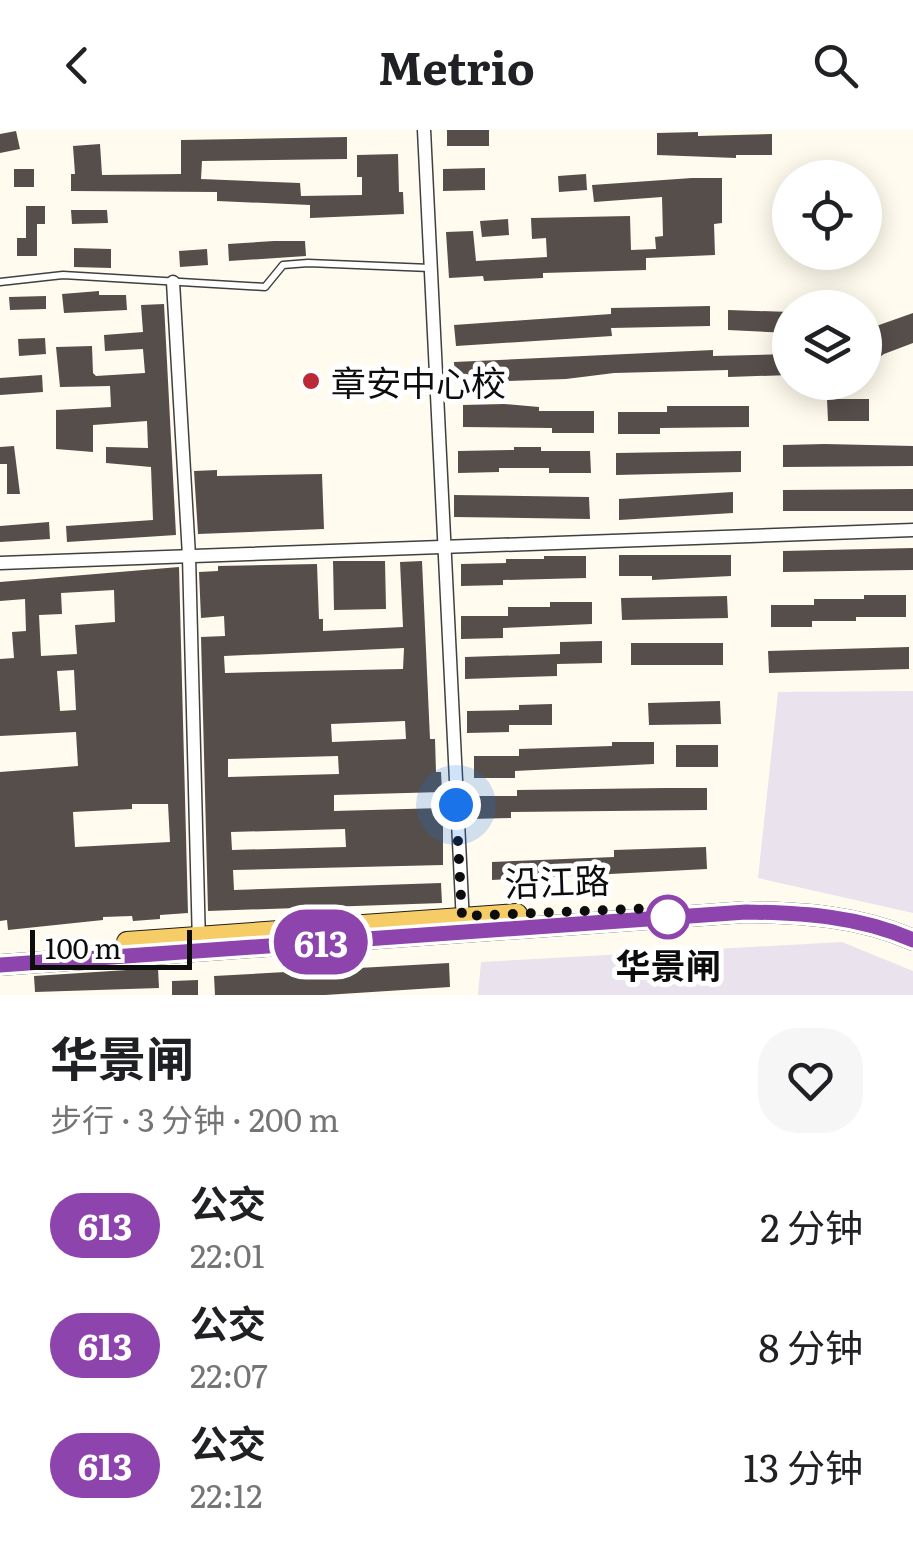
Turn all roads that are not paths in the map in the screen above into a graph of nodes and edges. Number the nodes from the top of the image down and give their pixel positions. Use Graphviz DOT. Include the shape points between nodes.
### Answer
graph roads {
  1 [pos="424,130"];
  2 [pos="430,268"];
  3 [pos="0,282"];
  4 [pos="174,282"];
  5 [pos="913,530"];
  6 [pos="443,547"];
  7 [pos="189,556"];
  8 [pos="0,563"];
  9 [pos="463,923"];
  10 [pos="913,940"];
  11 [pos="200,944"];
  12 [pos="0,952"];
  13 [pos="0,965"];
  1 -- 2 [label="street"];
  2 -- 4 [label="lane" via="308,263 283,266 265,287"];
  2 -- 6 [label="street"];
  3 -- 4 [label="lane" via="63,274"];
  4 -- 7 [label="street"];
  5 -- 6 [label="street"];
  6 -- 7 [label="street"];
  6 -- 9 [label="street"];
  7 -- 8 [label="street"];
  7 -- 11 [label="street"];
  9 -- 10 [label="main road, 沿江路" via="814,907"];
  9 -- 11 [label="main road, 沿江路"];
  11 -- 12 [label="main road, 沿江路"];
  11 -- 13 [label="main road, 沿江路"];
}
